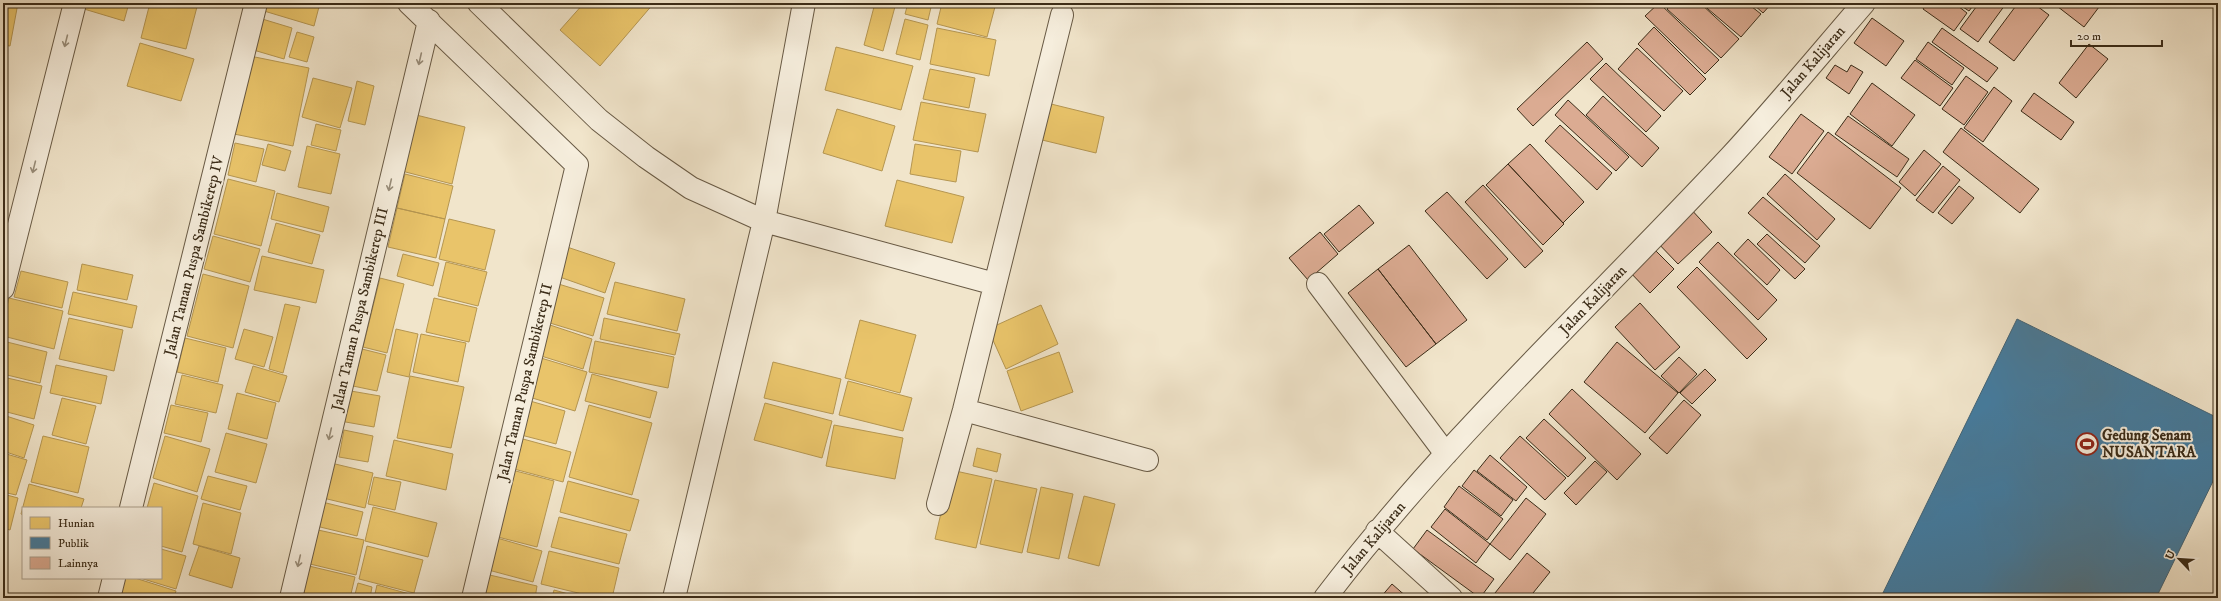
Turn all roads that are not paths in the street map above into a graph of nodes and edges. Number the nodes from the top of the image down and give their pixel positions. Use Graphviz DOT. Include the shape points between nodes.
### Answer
graph roads {
  1 [pos="75,3"];
  2 [pos="256,3"];
  3 [pos="409,3"];
  4 [pos="479,3"];
  5 [pos="804,3"];
  6 [pos="1864,3"];
  7 [pos="1062,15"];
  8 [pos="429,21"];
  9 [pos="764,222"];
  10 [pos="995,284"];
  11 [pos="1318,284"];
  12 [pos="3,288"];
  13 [pos="964,410"];
  14 [pos="1446,454"];
  15 [pos="1147,460"];
  16 [pos="938,504"];
  17 [pos="131,507"];
  18 [pos="1377,531"];
  19 [pos="114,579"];
  20 [pos="109,598"];
  21 [pos="290,598"];
  22 [pos="473,598"];
  23 [pos="674,598"];
  24 [pos="1325,598"];
  25 [pos="1451,598"];
  1 -- 12 [label="street, one-way"];
  2 -- 17 [label="street, Jalan Taman Puspa Sambikerep IV"];
  3 -- 8 [label="street"];
  4 -- 9 [label="street" via="599,120 646,157 691,188"];
  5 -- 9 [label="street"];
  6 -- 14 [label="street, Jalan Kalijaran" via="1733,154"];
  7 -- 10 [label="street"];
  8 -- 21 [label="street, Jalan Taman Puspa Sambikerep III, one-way"];
  8 -- 22 [label="street, Jalan Taman Puspa Sambikerep II" via="577,165"];
  9 -- 10 [label="street"];
  9 -- 23 [label="street"];
  10 -- 13 [label="street"];
  11 -- 14 [label="street"];
  13 -- 15 [label="street"];
  13 -- 16 [label="street"];
  14 -- 18 [label="street, Jalan Kalijaran"];
  18 -- 24 [label="street, Jalan Kalijaran"];
  18 -- 25 [label="street"];
  19 -- 20 [label="street"];
}
